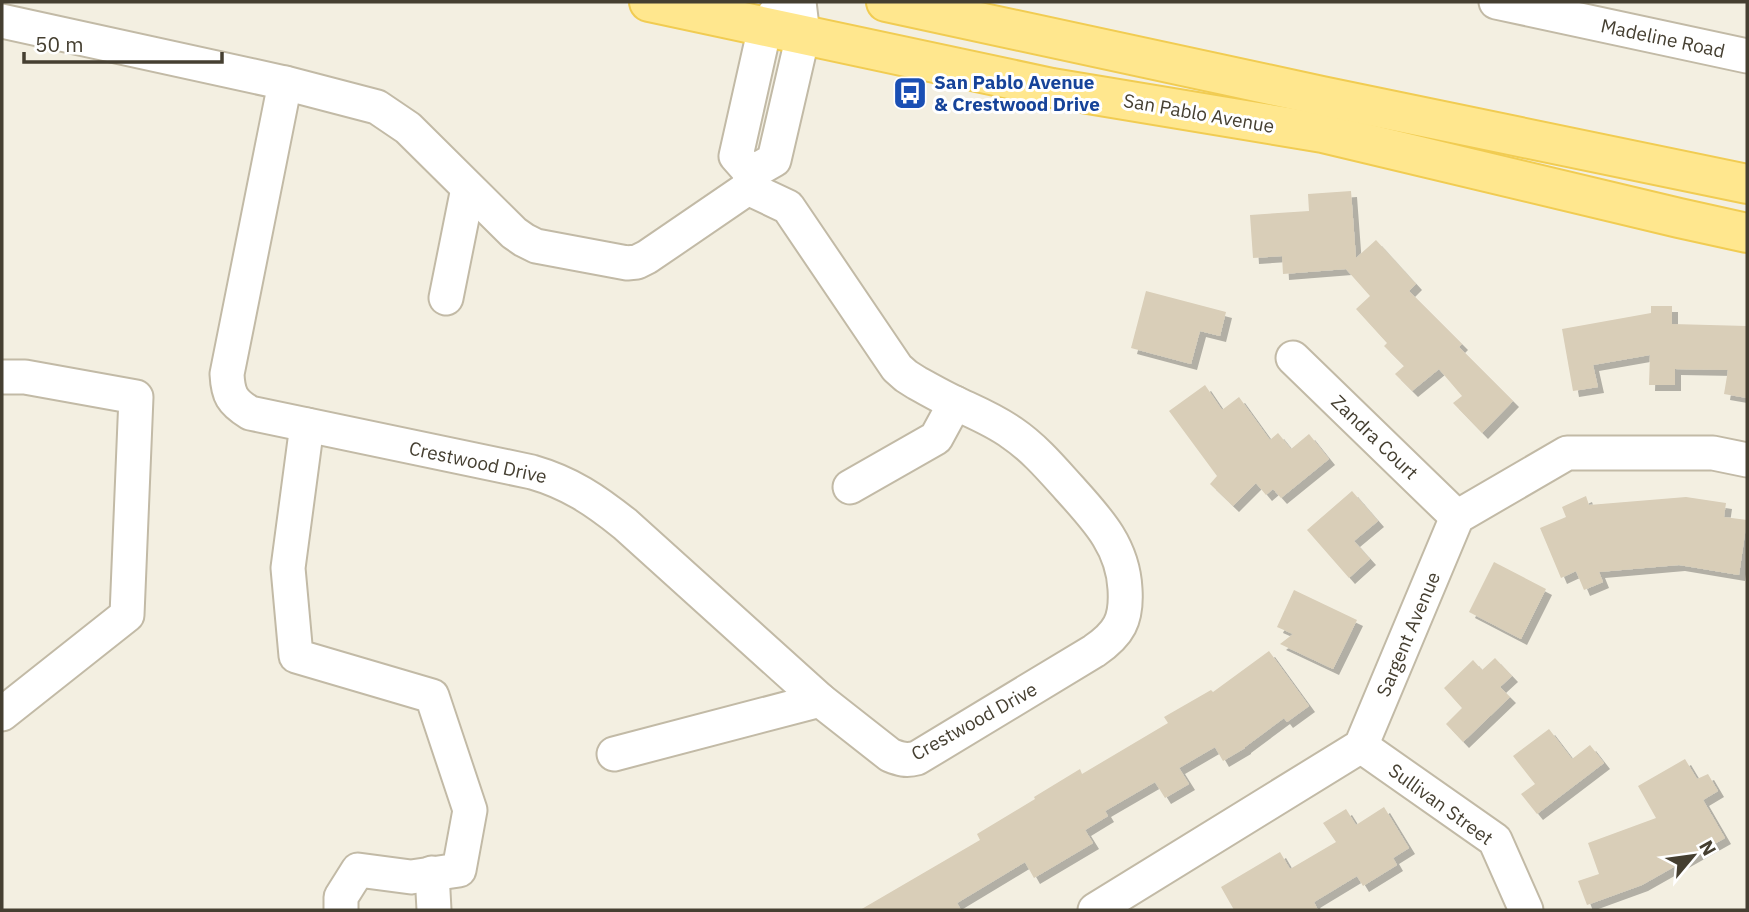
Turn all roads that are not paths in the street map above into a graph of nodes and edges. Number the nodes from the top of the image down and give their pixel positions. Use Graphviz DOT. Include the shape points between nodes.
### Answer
graph roads {
  1 [pos="649,2"];
  2 [pos="886,2"];
  3 [pos="1496,2"];
  4 [pos="774,14"];
  5 [pos="801,18"];
  6 [pos="2,21"];
  7 [pos="1747,56"];
  8 [pos="285,83"];
  9 [pos="749,180"];
  10 [pos="1747,184"];
  11 [pos="468,188"];
  12 [pos="1747,233"];
  13 [pos="446,298"];
  14 [pos="1293,358"];
  15 [pos="2,377"];
  16 [pos="955,403"];
  17 [pos="307,425"];
  18 [pos="1747,460"];
  19 [pos="850,487"];
  20 [pos="1457,517"];
  21 [pos="820,700"];
  22 [pos="2,714"];
  23 [pos="1361,746"];
  24 [pos="614,754"];
  25 [pos="432,873"];
  26 [pos="341,910"];
  27 [pos="434,910"];
  28 [pos="1095,910"];
  29 [pos="1526,910"];
  1 -- 4 [label="main road, San Pablo Avenue"];
  2 -- 10 [label="main road, San Pablo Avenue"];
  3 -- 7 [label="street, Madeline Road"];
  4 -- 5 [label="main road, San Pablo Avenue"];
  4 -- 9 [label="street" via="736,156"];
  5 -- 9 [label="street" via="774,160"];
  5 -- 12 [label="main road, San Pablo Avenue" via="1052,88 1323,133"];
  6 -- 8 [label="street"];
  8 -- 11 [label="street" via="377,107 408,128"];
  8 -- 17 [label="street, Crestwood Drive" via="227,374 228,388 239,407"];
  9 -- 11 [label="street" via="647,257 627,263 524,240"];
  9 -- 16 [label="street, Crestwood Drive" via="788,207 897,368"];
  11 -- 13 [label="street"];
  14 -- 20 [label="street, Zandra Court"];
  15 -- 22 [label="street" via="136,397 127,615"];
  16 -- 19 [label="street" via="936,438"];
  16 -- 21 [label="street, Crestwood Drive" via="1031,447 1106,531 1125,572 1120,628 1094,651 909,760 890,755"];
  17 -- 21 [label="street, Crestwood Drive" via="532,472 575,488 625,524"];
  17 -- 25 [label="street" via="288,568 296,656 432,696 470,810 460,870"];
  18 -- 20 [label="street" via="1713,453 1567,453"];
  20 -- 23 [label="street, Sargent Avenue"];
  21 -- 24 [label="street"];
  23 -- 28 [label="street"];
  23 -- 29 [label="street, Sullivan Street" via="1495,840"];
  25 -- 26 [label="street" via="411,877 358,870 341,897"];
  25 -- 27 [label="street"];
}
